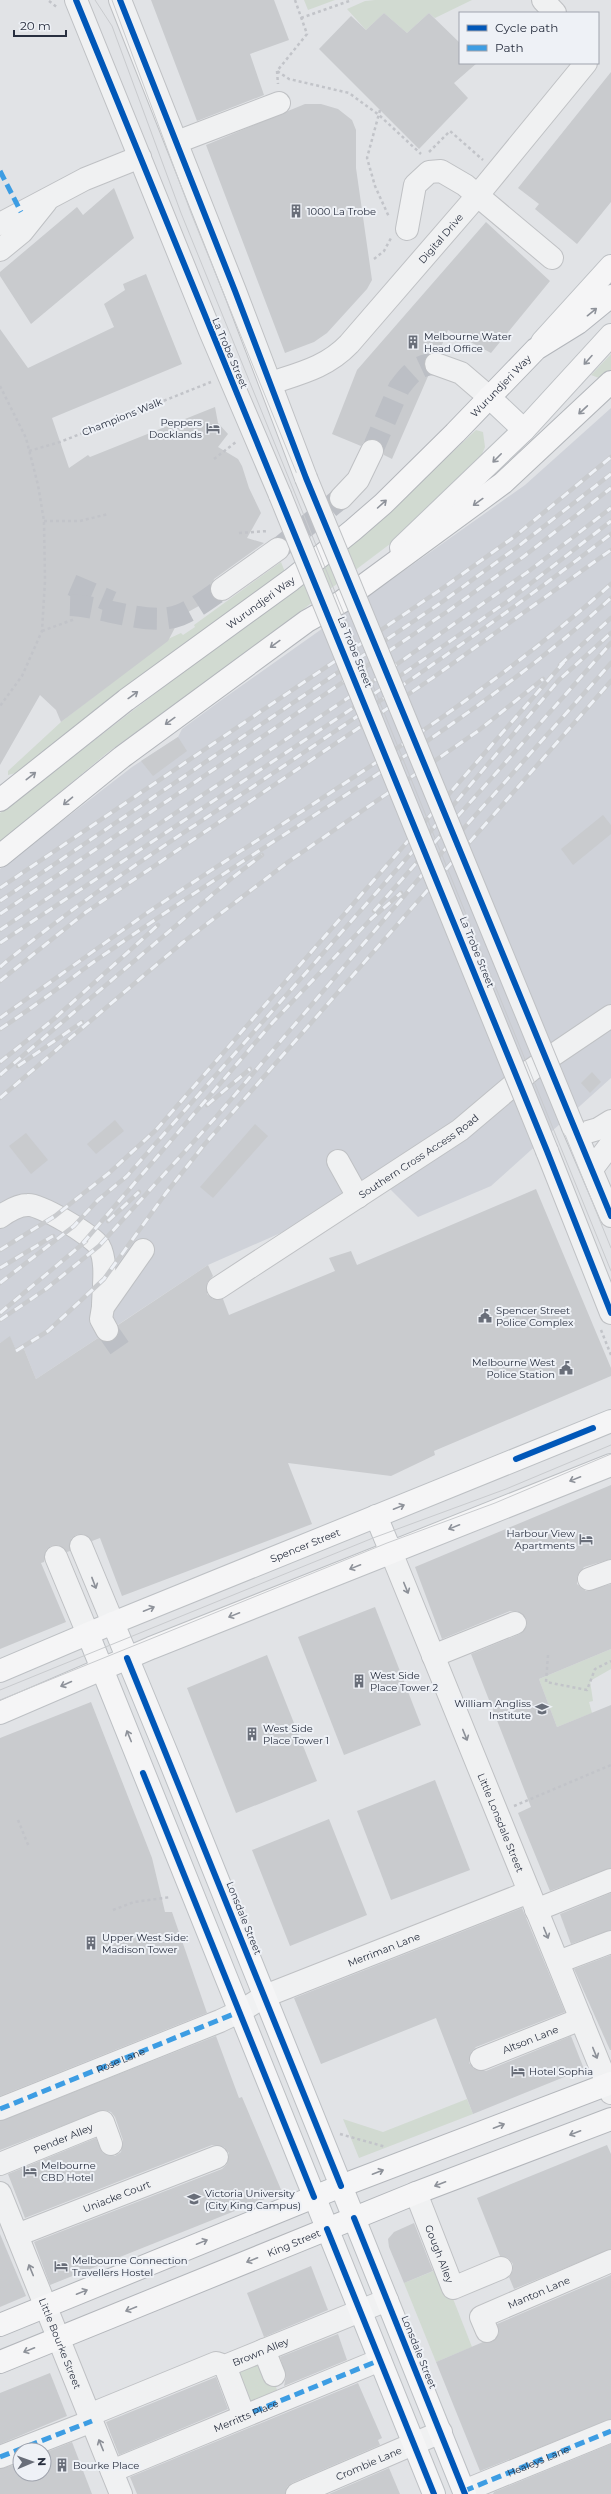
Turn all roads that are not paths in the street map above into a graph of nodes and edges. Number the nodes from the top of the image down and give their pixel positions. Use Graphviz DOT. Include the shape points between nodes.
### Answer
graph roads {
  1 [pos="76,0"];
  2 [pos="120,0"];
  3 [pos="543,0"];
  4 [pos="554,12"];
  5 [pos="585,64"];
  6 [pos="279,103"];
  7 [pos="177,142"];
  8 [pos="140,157"];
  9 [pos="476,196"];
  10 [pos="49,197"];
  11 [pos="0,224"];
  12 [pos="396,227"];
  13 [pos="0,250"];
  14 [pos="552,258"];
  15 [pos="611,266"];
  16 [pos="611,296"];
  17 [pos="611,335"];
  18 [pos="536,349"];
  19 [pos="436,364"];
  20 [pos="611,382"];
  21 [pos="271,383"];
  22 [pos="489,397"];
  23 [pos="524,430"];
  24 [pos="372,451"];
  25 [pos="341,498"];
  26 [pos="274,540"];
  27 [pos="222,589"];
  28 [pos="307,621"];
  29 [pos="0,800"];
  30 [pos="0,856"];
  31 [pos="611,1016"];
  32 [pos="611,1121"];
  33 [pos="575,1131"];
  34 [pos="611,1144"];
  35 [pos="338,1162"];
  36 [pos="592,1169"];
  37 [pos="358,1197"];
  38 [pos="611,1216"];
  39 [pos="0,1217"];
  40 [pos="144,1250"];
  41 [pos="218,1288"];
  42 [pos="103,1307"];
  43 [pos="611,1313"];
  44 [pos="107,1330"];
  45 [pos="611,1421"];
  46 [pos="611,1465"];
  47 [pos="376,1516"];
  48 [pos="80,1546"];
  49 [pos="391,1552"];
  50 [pos="56,1557"];
  51 [pos="611,1571"];
  52 [pos="589,1579"];
  53 [pos="113,1623"];
  54 [pos="515,1623"];
  55 [pos="88,1634"];
  56 [pos="433,1656"];
  57 [pos="127,1658"];
  58 [pos="102,1668"];
  59 [pos="0,1671"];
  60 [pos="0,1712"];
  61 [pos="170,1761"];
  62 [pos="143,1773"];
  63 [pos="611,1880"];
  64 [pos="533,1901"];
  65 [pos="238,1928"];
  66 [pos="211,1939"];
  67 [pos="611,1942"];
  68 [pos="558,1962"];
  69 [pos="265,1996"];
  70 [pos="241,2011"];
  71 [pos="581,2019"];
  72 [pos="480,2059"];
  73 [pos="610,2087"];
  74 [pos="0,2109"];
  75 [pos="611,2119"];
  76 [pos="111,2144"];
  77 [pos="449,2145"];
  78 [pos="217,2158"];
  79 [pos="0,2164"];
  80 [pos="462,2176"];
  81 [pos="342,2186"];
  82 [pos="0,2193"];
  83 [pos="416,2193"];
  84 [pos="314,2197"];
  85 [pos="354,2218"];
  86 [pos="327,2229"];
  87 [pos="10,2230"];
  88 [pos="611,2261"];
  89 [pos="501,2268"];
  90 [pos="387,2300"];
  91 [pos="46,2306"];
  92 [pos="359,2311"];
  93 [pos="0,2325"];
  94 [pos="486,2331"];
  95 [pos="58,2338"];
  96 [pos="264,2350"];
  97 [pos="380,2360"];
  98 [pos="0,2362"];
  99 [pos="225,2366"];
  100 [pos="274,2375"];
  101 [pos="249,2414"];
  102 [pos="91,2418"];
  103 [pos="611,2431"];
  104 [pos="441,2432"];
  105 [pos="414,2444"];
  106 [pos="0,2457"];
  107 [pos="112,2471"];
  108 [pos="465,2493"];
  109 [pos="121,2494"];
  110 [pos="297,2494"];
  111 [pos="434,2494"];
  1 -- 8 [label="street, La Trobe Street"];
  2 -- 7 [label="street"];
  3 -- 4 [label="street"];
  5 -- 9 [label="street, Digital Drive"];
  6 -- 7 [label="street"];
  7 -- 21 [label="street"];
  8 -- 10 [label="street"];
  8 -- 43 [label="street, La Trobe Street, bridge" via="280,495"];
  9 -- 12 [label="street" via="447,173 429,172 418,180 412,191 411,218"];
  9 -- 14 [label="street"];
  9 -- 21 [label="street, Digital Drive" via="336,357 323,365"];
  10 -- 11 [label="street"];
  10 -- 13 [label="street" via="22,232"];
  15 -- 18 [label="main road, Wurundjeri Way"];
  18 -- 16 [label="main road, Wurundjeri Way, one-way" via="578,323"];
  17 -- 23 [label="main road, one-way"];
  18 -- 22 [label="main road, Wurundjeri Way"];
  19 -- 22 [label="street" via="461,372"];
  20 -- 28 [label="main road, one-way" via="503,483 341,602"];
  21 -- 33 [label="street, bridge" via="306,478"];
  22 -- 23 [label="main road"];
  29 -- 22 [label="main road, Wurundjeri Way, one-way" via="126,700 274,592 353,530 383,504"];
  23 -- 28 [label="main road, one-way" via="405,545"];
  24 -- 25 [label="street" via="358,480"];
  26 -- 27 [label="street"];
  28 -- 30 [label="main road, one-way" via="122,756"];
  31 -- 37 [label="street, Southern Cross Access Road" via="531,1070 460,1130"];
  32 -- 33 [label="street" via="598,1129"];
  33 -- 36 [label="street"];
  34 -- 36 [label="street"];
  35 -- 37 [label="street"];
  36 -- 38 [label="street"];
  37 -- 41 [label="street, Southern Cross Access Road"];
  39 -- 42 [label="street" via="17,1207 29,1205 66,1222 92,1239 99,1246 103,1258"];
  40 -- 42 [label="street"];
  42 -- 44 [label="street" via="101,1319"];
  47 -- 45 [label="main road, Spencer Street, one-way"];
  46 -- 49 [label="main road, one-way"];
  47 -- 49 [label="main road"];
  53 -- 47 [label="main road, Spencer Street, one-way"];
  48 -- 53 [label="street, one-way"];
  49 -- 56 [label="street, Little Lonsdale Street, one-way"];
  49 -- 57 [label="main road, one-way"];
  50 -- 55 [label="street"];
  51 -- 52 [label="street"];
  53 -- 55 [label="main road, Spencer Street"];
  53 -- 57 [label="main road, Lonsdale Street"];
  54 -- 56 [label="street"];
  55 -- 58 [label="main road"];
  55 -- 59 [label="main road, Spencer Street"];
  56 -- 64 [label="street, Little Lonsdale Street, one-way"];
  57 -- 58 [label="main road"];
  57 -- 61 [label="main road, Lonsdale Street"];
  58 -- 60 [label="main road, one-way"];
  62 -- 58 [label="main road, one-way"];
  61 -- 62 [label="main road"];
  61 -- 65 [label="main road, Lonsdale Street"];
  62 -- 66 [label="main road"];
  63 -- 64 [label="street, Merriman Lane"];
  64 -- 68 [label="street, Little Lonsdale Street, one-way"];
  64 -- 69 [label="street, Merriman Lane"];
  65 -- 66 [label="main road"];
  65 -- 69 [label="main road, Lonsdale Street"];
  66 -- 70 [label="main road"];
  67 -- 68 [label="street"];
  68 -- 71 [label="street, Little Lonsdale Street"];
  69 -- 70 [label="street, Merriman Lane"];
  69 -- 81 [label="main road, Lonsdale Street"];
  70 -- 74 [label="street, Rose Lane"];
  70 -- 84 [label="main road"];
  71 -- 72 [label="street, Altson Lane"];
  71 -- 73 [label="street, Little Lonsdale Street, one-way"];
  77 -- 73 [label="main road, one-way"];
  75 -- 80 [label="main road, King Street, one-way"];
  76 -- 79 [label="street, Pender Alley" via="103,2122"];
  77 -- 80 [label="main road"];
  81 -- 77 [label="main road, one-way"];
  78 -- 87 [label="street, Uniacke Court"];
  80 -- 83 [label="main road, King Street, one-way"];
  81 -- 84 [label="main road"];
  81 -- 85 [label="main road, Lonsdale Street"];
  82 -- 87 [label="street, Little Bourke Street"];
  83 -- 85 [label="main road, King Street"];
  83 -- 89 [label="street, Gough Alley" via="453,2288"];
  84 -- 86 [label="main road"];
  91 -- 84 [label="main road, one-way"];
  85 -- 86 [label="main road, King Street"];
  85 -- 90 [label="main road, Lonsdale Street"];
  86 -- 92 [label="main road"];
  86 -- 95 [label="main road, King Street, one-way"];
  91 -- 87 [label="street, Little Bourke Street, one-way"];
  88 -- 94 [label="street, Manton Lane" via="481,2317"];
  90 -- 92 [label="street, Brown Alley"];
  90 -- 104 [label="main road, Lonsdale Street"];
  91 -- 93 [label="main road"];
  91 -- 95 [label="street, Little Bourke Street"];
  92 -- 96 [label="street, Brown Alley"];
  92 -- 97 [label="main road"];
  95 -- 98 [label="main road, King Street, one-way"];
  95 -- 102 [label="street, Little Bourke Street"];
  96 -- 99 [label="street, Brown Alley"];
  96 -- 100 [label="street"];
  97 -- 101 [label="street, Merritts Place"];
  97 -- 105 [label="main road"];
  99 -- 101 [label="street"];
  99 -- 102 [label="street, Brown Alley" via="216,2363"];
  101 -- 107 [label="street, Merritts Place"];
  102 -- 106 [label="street"];
  107 -- 102 [label="street, Little Bourke Street, one-way"];
  103 -- 108 [label="street, Healeys Lane"];
  104 -- 105 [label="street, Crombie Lane"];
  104 -- 108 [label="main road, Lonsdale Street"];
  105 -- 110 [label="street, Crombie Lane"];
  105 -- 111 [label="main road"];
  107 -- 109 [label="street, Little Bourke Street"];
}
